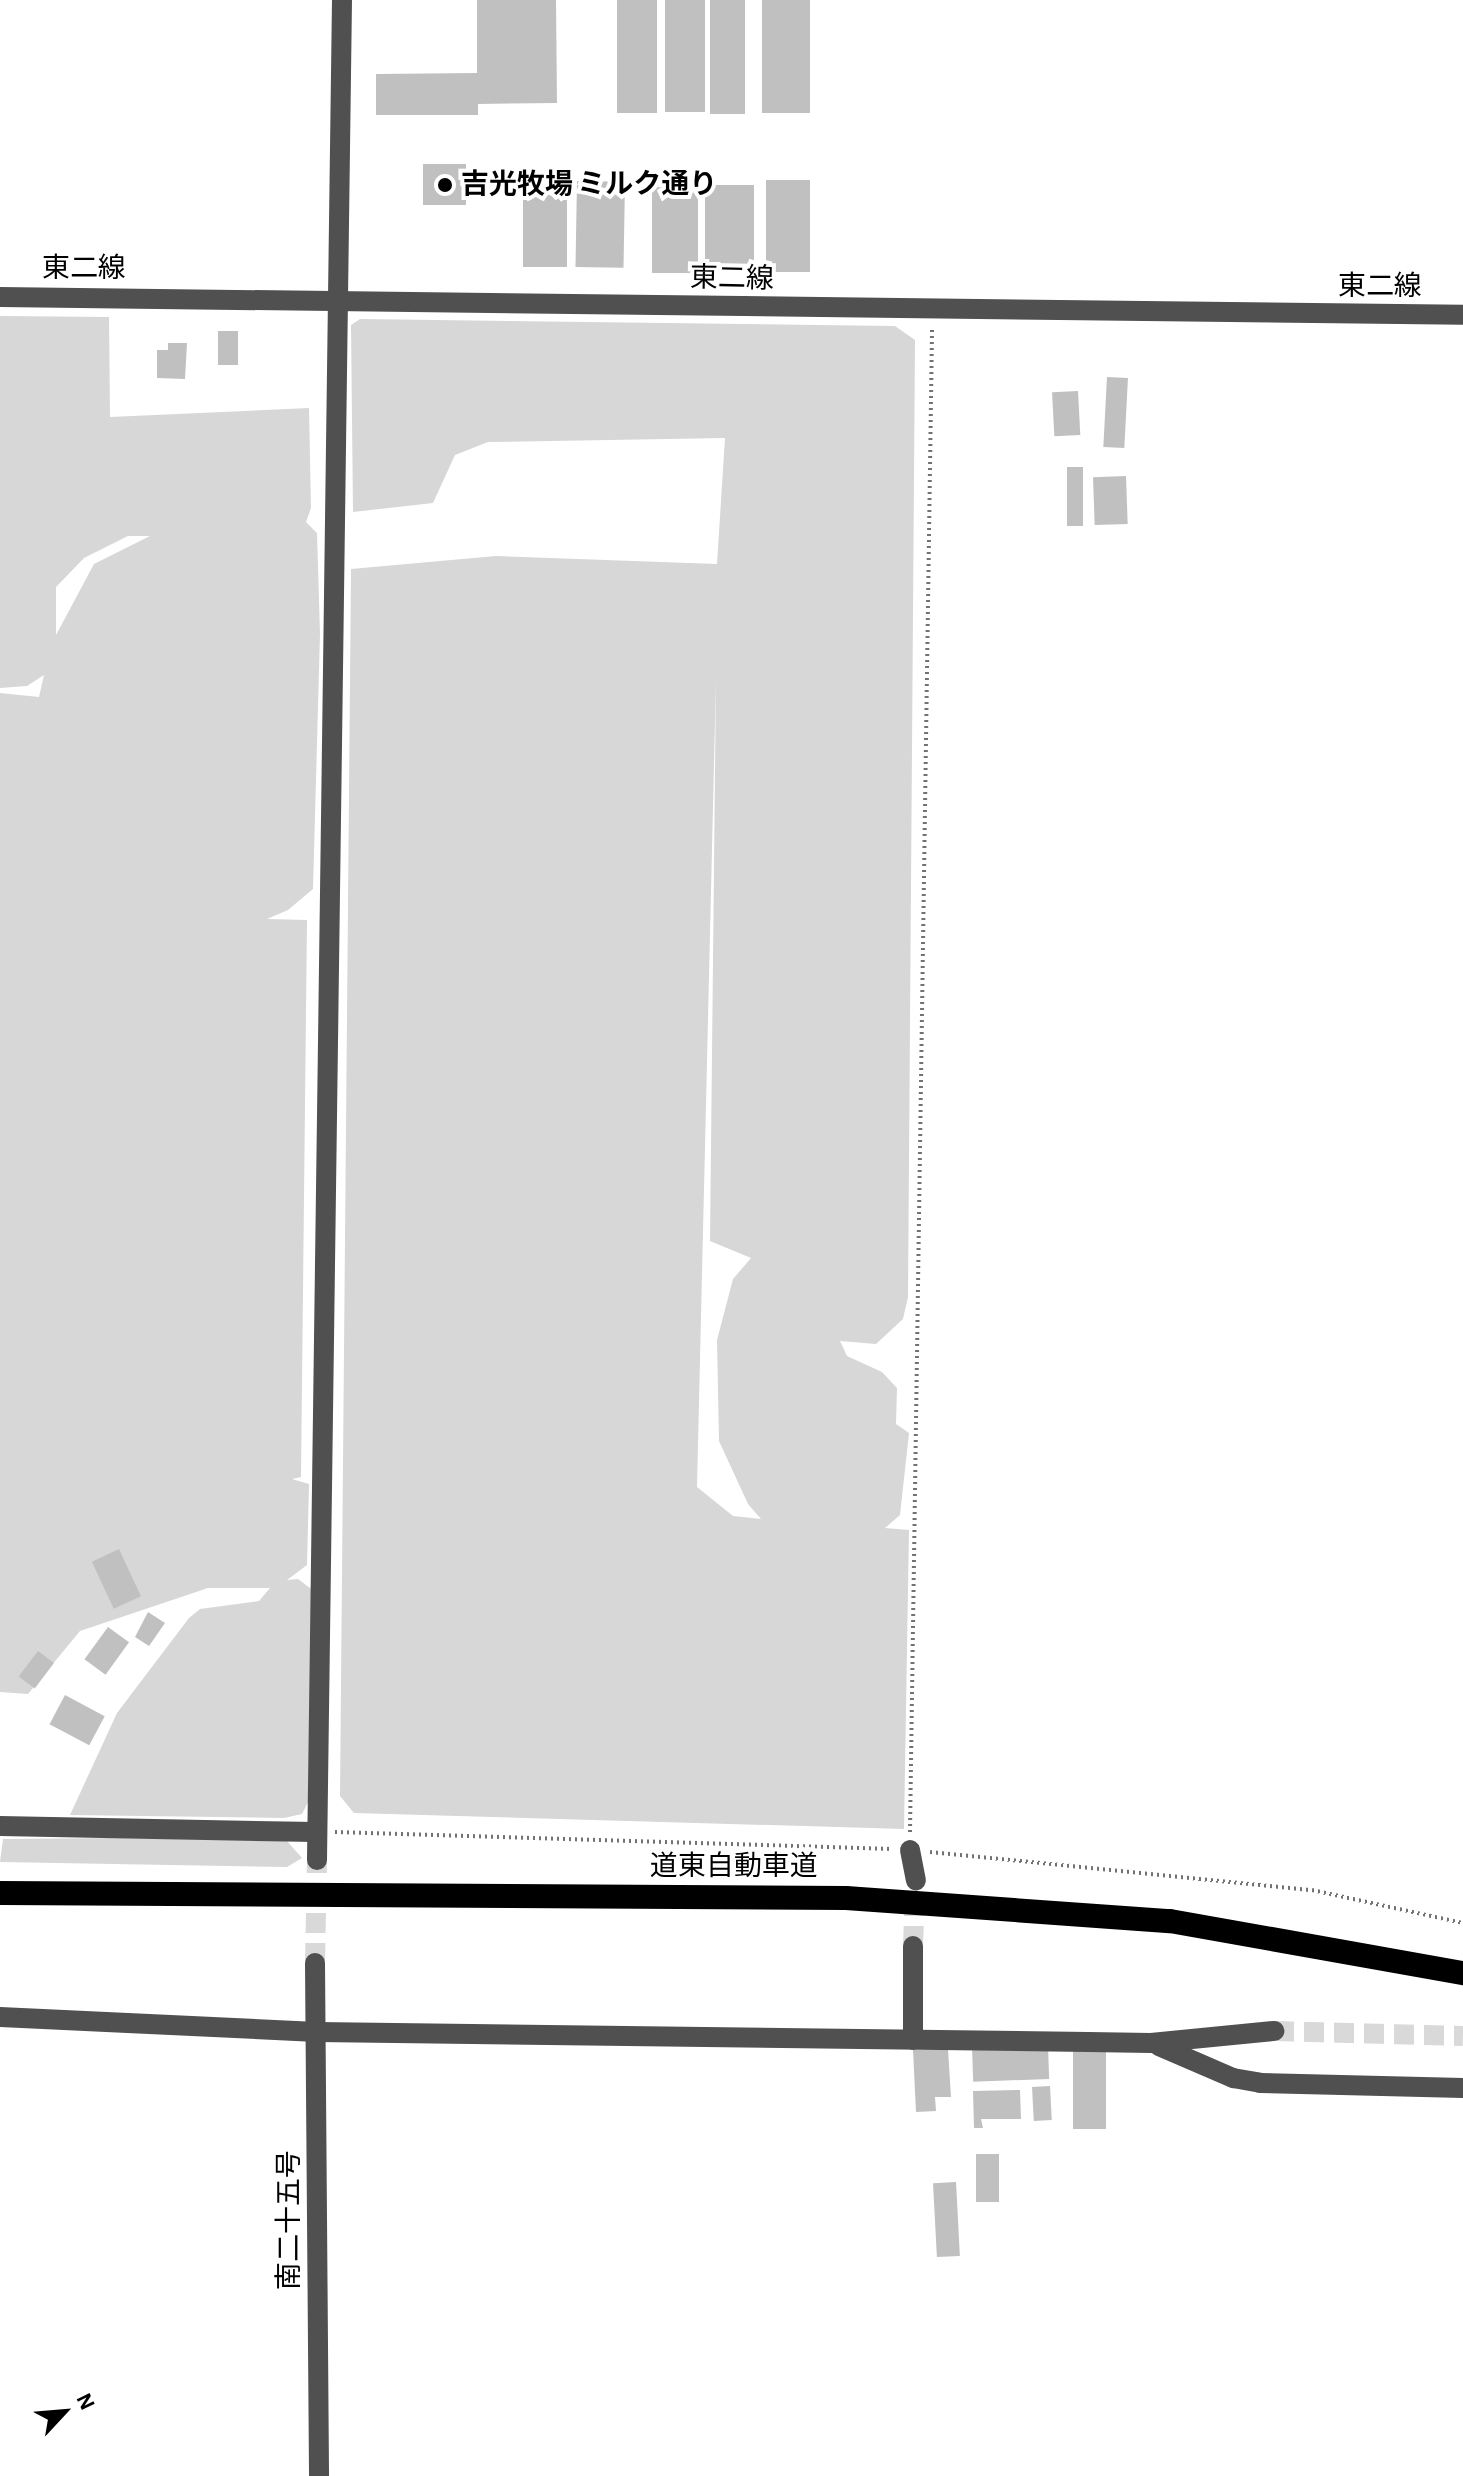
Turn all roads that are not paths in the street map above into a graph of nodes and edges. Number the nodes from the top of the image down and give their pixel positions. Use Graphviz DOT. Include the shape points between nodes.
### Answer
graph roads {
  1 [pos="342,0"];
  2 [pos="0,297"];
  3 [pos="339,299"];
  4 [pos="1463,315"];
  5 [pos="0,1826"];
  6 [pos="316,1832"];
  7 [pos="910,1850"];
  8 [pos="317,1860"];
  9 [pos="916,1880"];
  10 [pos="0,1893"];
  11 [pos="913,1946"];
  12 [pos="315,1963"];
  13 [pos="1463,1973"];
  14 [pos="0,2017"];
  15 [pos="1274,2031"];
  16 [pos="317,2032"];
  17 [pos="913,2040"];
  18 [pos="1151,2043"];
  19 [pos="1463,2088"];
  20 [pos="319,2476"];
  1 -- 3 [label="street"];
  2 -- 3 [label="street, 東二線"];
  3 -- 4 [label="street, 東二線" via="932,312"];
  3 -- 6 [label="street"];
  5 -- 6 [label="street"];
  6 -- 8 [label="street"];
  7 -- 9 [label="street"];
  10 -- 13 [label="highway, 道東自動車道" via="846,1898 1170,1921"];
  11 -- 17 [label="street"];
  12 -- 16 [label="street, 南二十五号"];
  14 -- 16 [label="street"];
  15 -- 18 [label="street"];
  16 -- 17 [label="street"];
  16 -- 20 [label="street, 南二十五号"];
  17 -- 18 [label="street"];
  18 -- 19 [label="street" via="1233,2078 1260,2083"];
}
